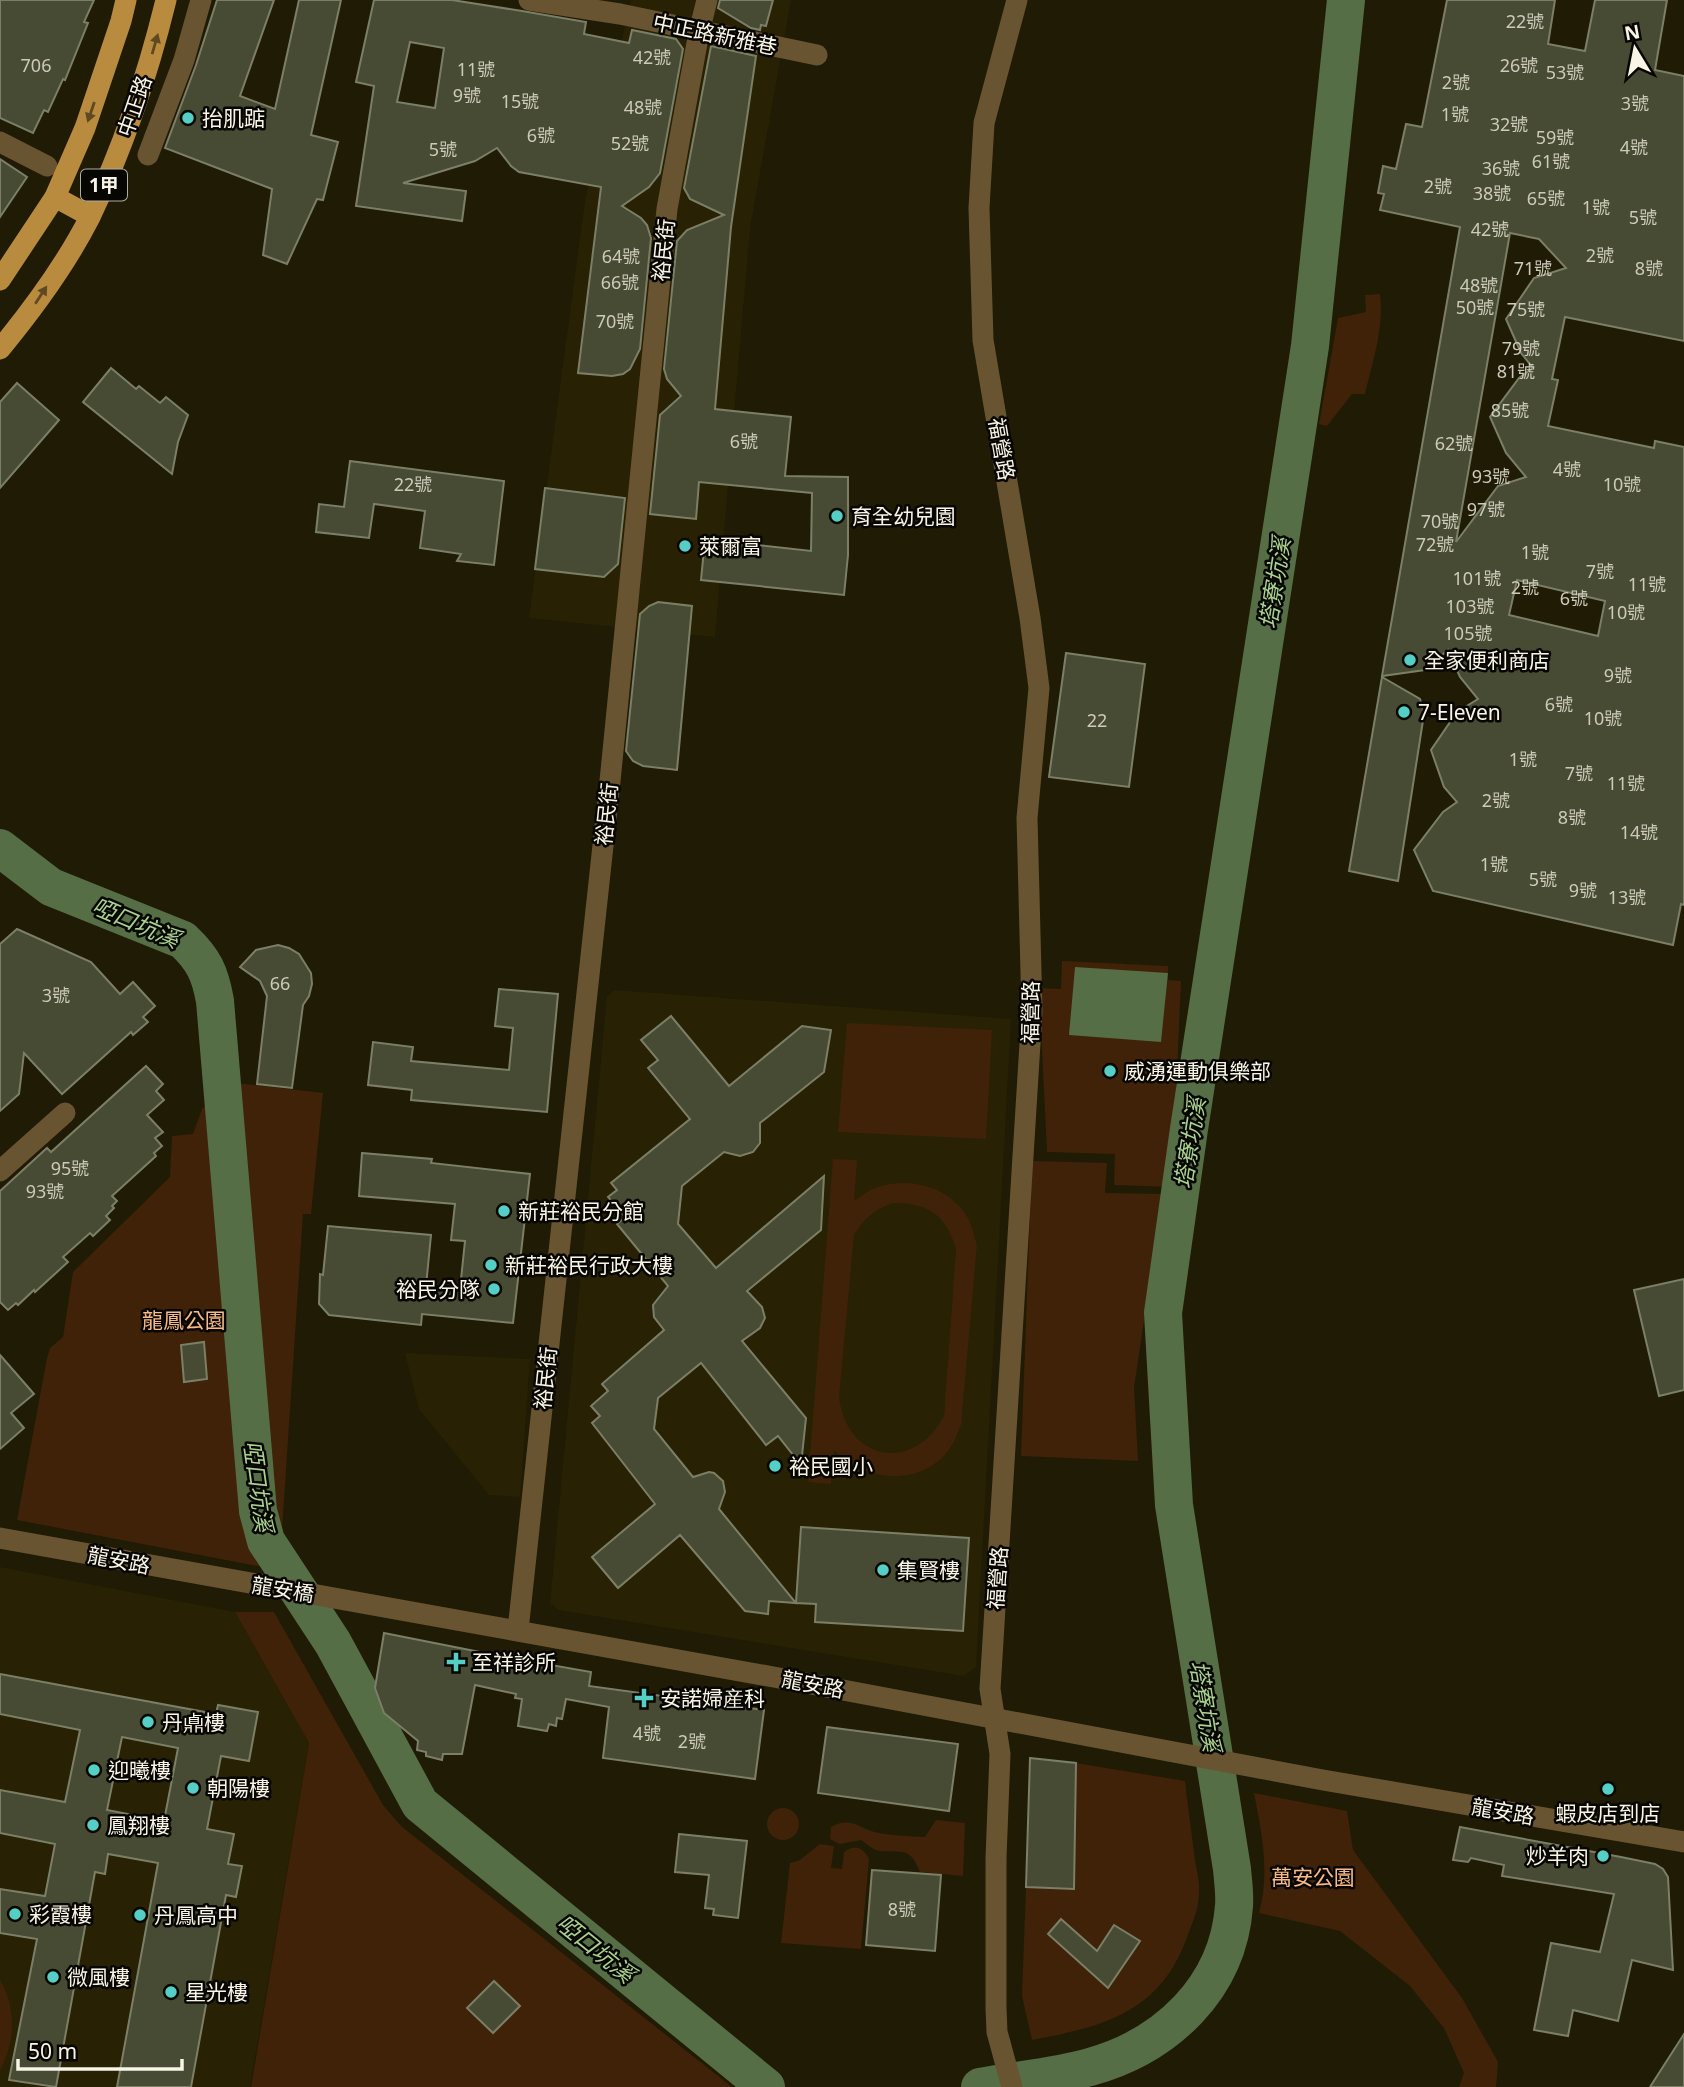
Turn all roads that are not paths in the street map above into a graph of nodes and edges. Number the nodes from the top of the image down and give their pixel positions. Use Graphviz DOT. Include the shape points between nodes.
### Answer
graph roads {
  1 [pos="126,0"];
  2 [pos="166,0"];
  3 [pos="201,0"];
  4 [pos="529,0"];
  5 [pos="707,0"];
  6 [pos="1017,0"];
  7 [pos="699,32"];
  8 [pos="817,55"];
  9 [pos="0,142"];
  10 [pos="148,155"];
  11 [pos="47,166"];
  12 [pos="55,197"];
  13 [pos="90,216"];
  14 [pos="0,280"];
  15 [pos="0,349"];
  16 [pos="65,1113"];
  17 [pos="0,1171"];
  18 [pos="0,1538"];
  19 [pos="238,1582"];
  20 [pos="328,1596"];
  21 [pos="519,1630"];
  22 [pos="995,1718"];
  23 [pos="1684,1842"];
  24 [pos="1012,2087"];
  1 -- 12 [label="main road, 中正路 / 1甲, one-way" via="85,128"];
  13 -- 2 [label="main road, 中正路 / 1甲, one-way" via="121,144"];
  3 -- 10 [label="street"];
  4 -- 7 [label="street, 中正路新雅巷"];
  5 -- 7 [label="street, 裕民街"];
  6 -- 22 [label="street, 福營路" via="984,123 979,208 983,340 1039,688 1027,818 1032,1011 990,1689"];
  7 -- 8 [label="street, 中正路新雅巷"];
  7 -- 21 [label="street, 裕民街" via="667,209"];
  9 -- 11 [label="street"];
  12 -- 13 [label="main road"];
  12 -- 14 [label="main road, 中正路 / 1甲"];
  15 -- 13 [label="main road, 中正路 / 1甲, one-way" via="29,313"];
  16 -- 17 [label="street"];
  18 -- 19 [label="street, 龍安路"];
  19 -- 20 [label="street, 龍安橋"];
  20 -- 21 [label="street, 龍安路"];
  21 -- 22 [label="street, 龍安路"];
  22 -- 23 [label="street, 龍安路"];
  22 -- 24 [label="street, 福營路" via="1000,1754 996,2008"];
}
